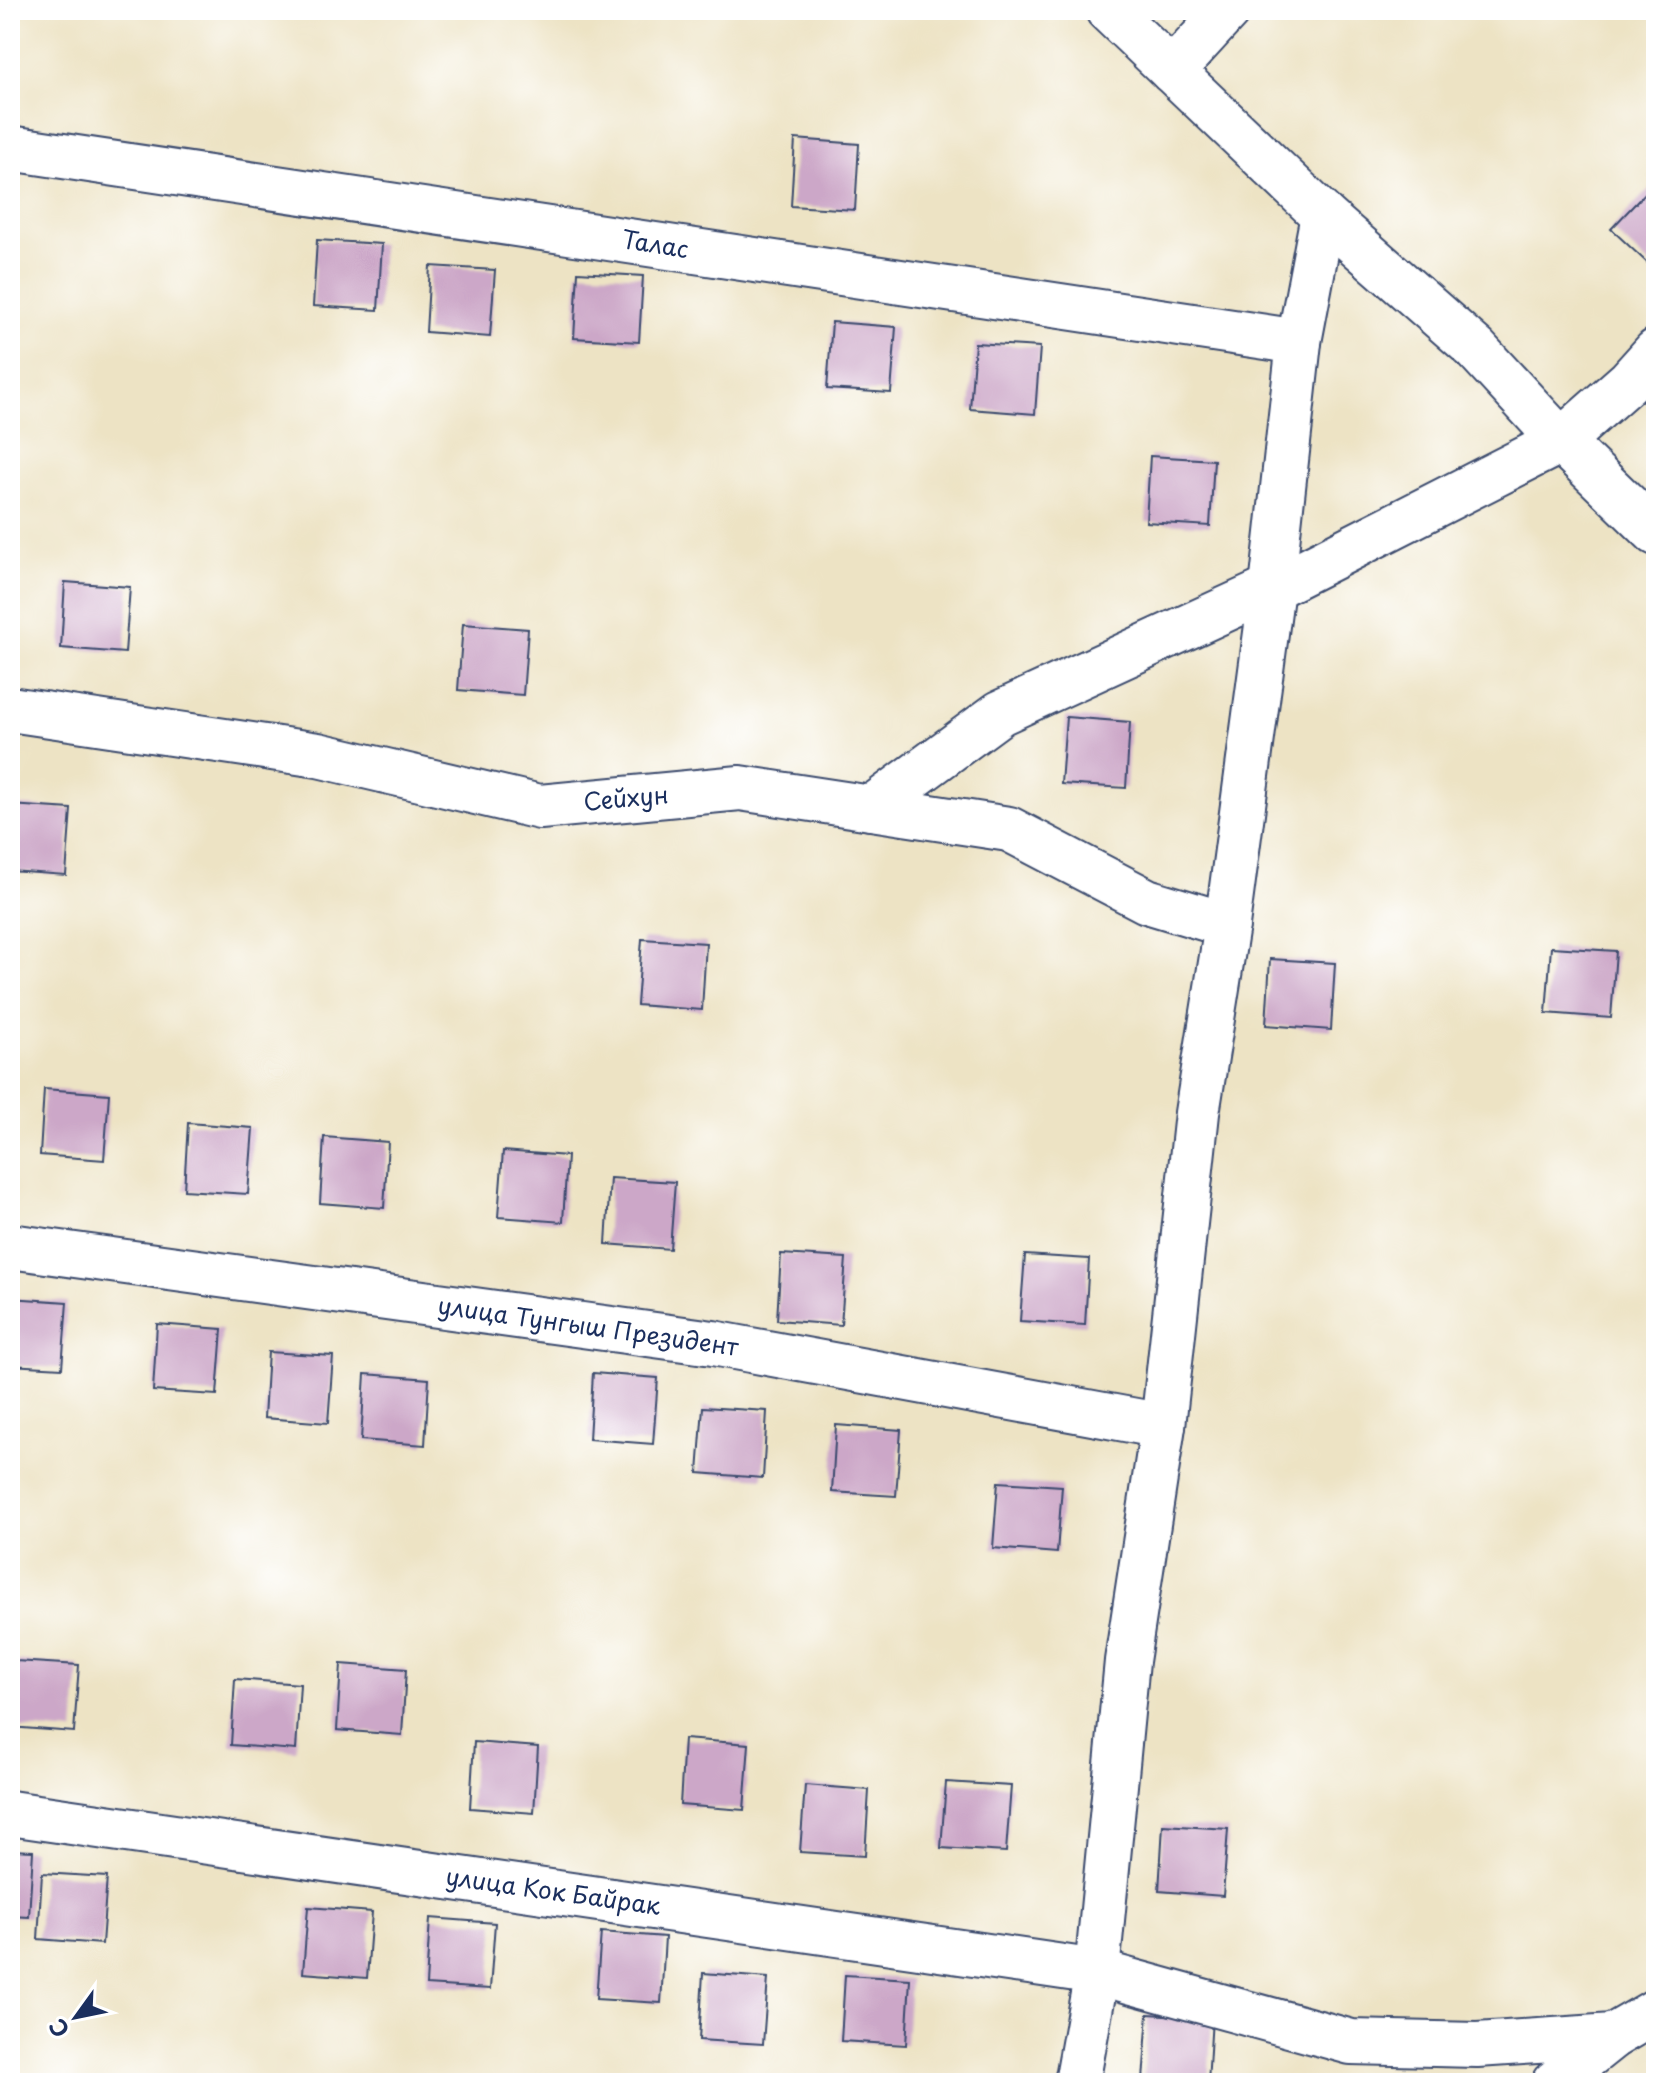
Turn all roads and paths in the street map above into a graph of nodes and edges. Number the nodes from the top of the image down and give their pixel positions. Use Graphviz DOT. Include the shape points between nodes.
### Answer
graph roads {
  1 [pos="1108,10"];
  2 [pos="1228,10"];
  3 [pos="1172,71"];
  4 [pos="10,148"];
  5 [pos="1323,215"];
  6 [pos="1299,342"];
  7 [pos="1656,351"];
  8 [pos="1561,441"];
  9 [pos="1656,533"];
  10 [pos="1272,588"];
  11 [pos="10,709"];
  12 [pos="871,808"];
  13 [pos="1227,925"];
  14 [pos="10,1246"];
  15 [pos="1163,1426"];
  16 [pos="10,1813"];
  17 [pos="1097,1972"];
  18 [pos="1656,2011"];
  19 [pos="1613,2036"];
  20 [pos="1077,2083"];
  21 [pos="1554,2083"];
  1 -- 3 [label="street"];
  2 -- 3 [label="street"];
  3 -- 5 [label="street"];
  4 -- 6 [label="street, Талас"];
  5 -- 6 [label="street"];
  5 -- 8 [label="street" via="1476,349"];
  6 -- 10 [label="street"];
  7 -- 8 [label="street"];
  8 -- 9 [label="street"];
  8 -- 10 [label="street"];
  10 -- 12 [label="street" via="1000,713"];
  10 -- 13 [label="street"];
  11 -- 12 [label="street, Сейхун" via="318,755 540,807 740,788"];
  12 -- 13 [label="street, Сейхун" via="1009,829 1147,901"];
  13 -- 15 [label="street" via="1197,1113"];
  14 -- 15 [label="street, улица Тунгыш Президент" via="713,1343"];
  15 -- 17 [label="street" via="1127,1661"];
  16 -- 17 [label="street, улица Кок Байрак"];
  17 -- 19 [label="street, улица Кок Байрак" via="1351,2042 1477,2045"];
  17 -- 20 [label="street"];
  18 -- 19 [label="street"];
  19 -- 21 [label="street"];
}
